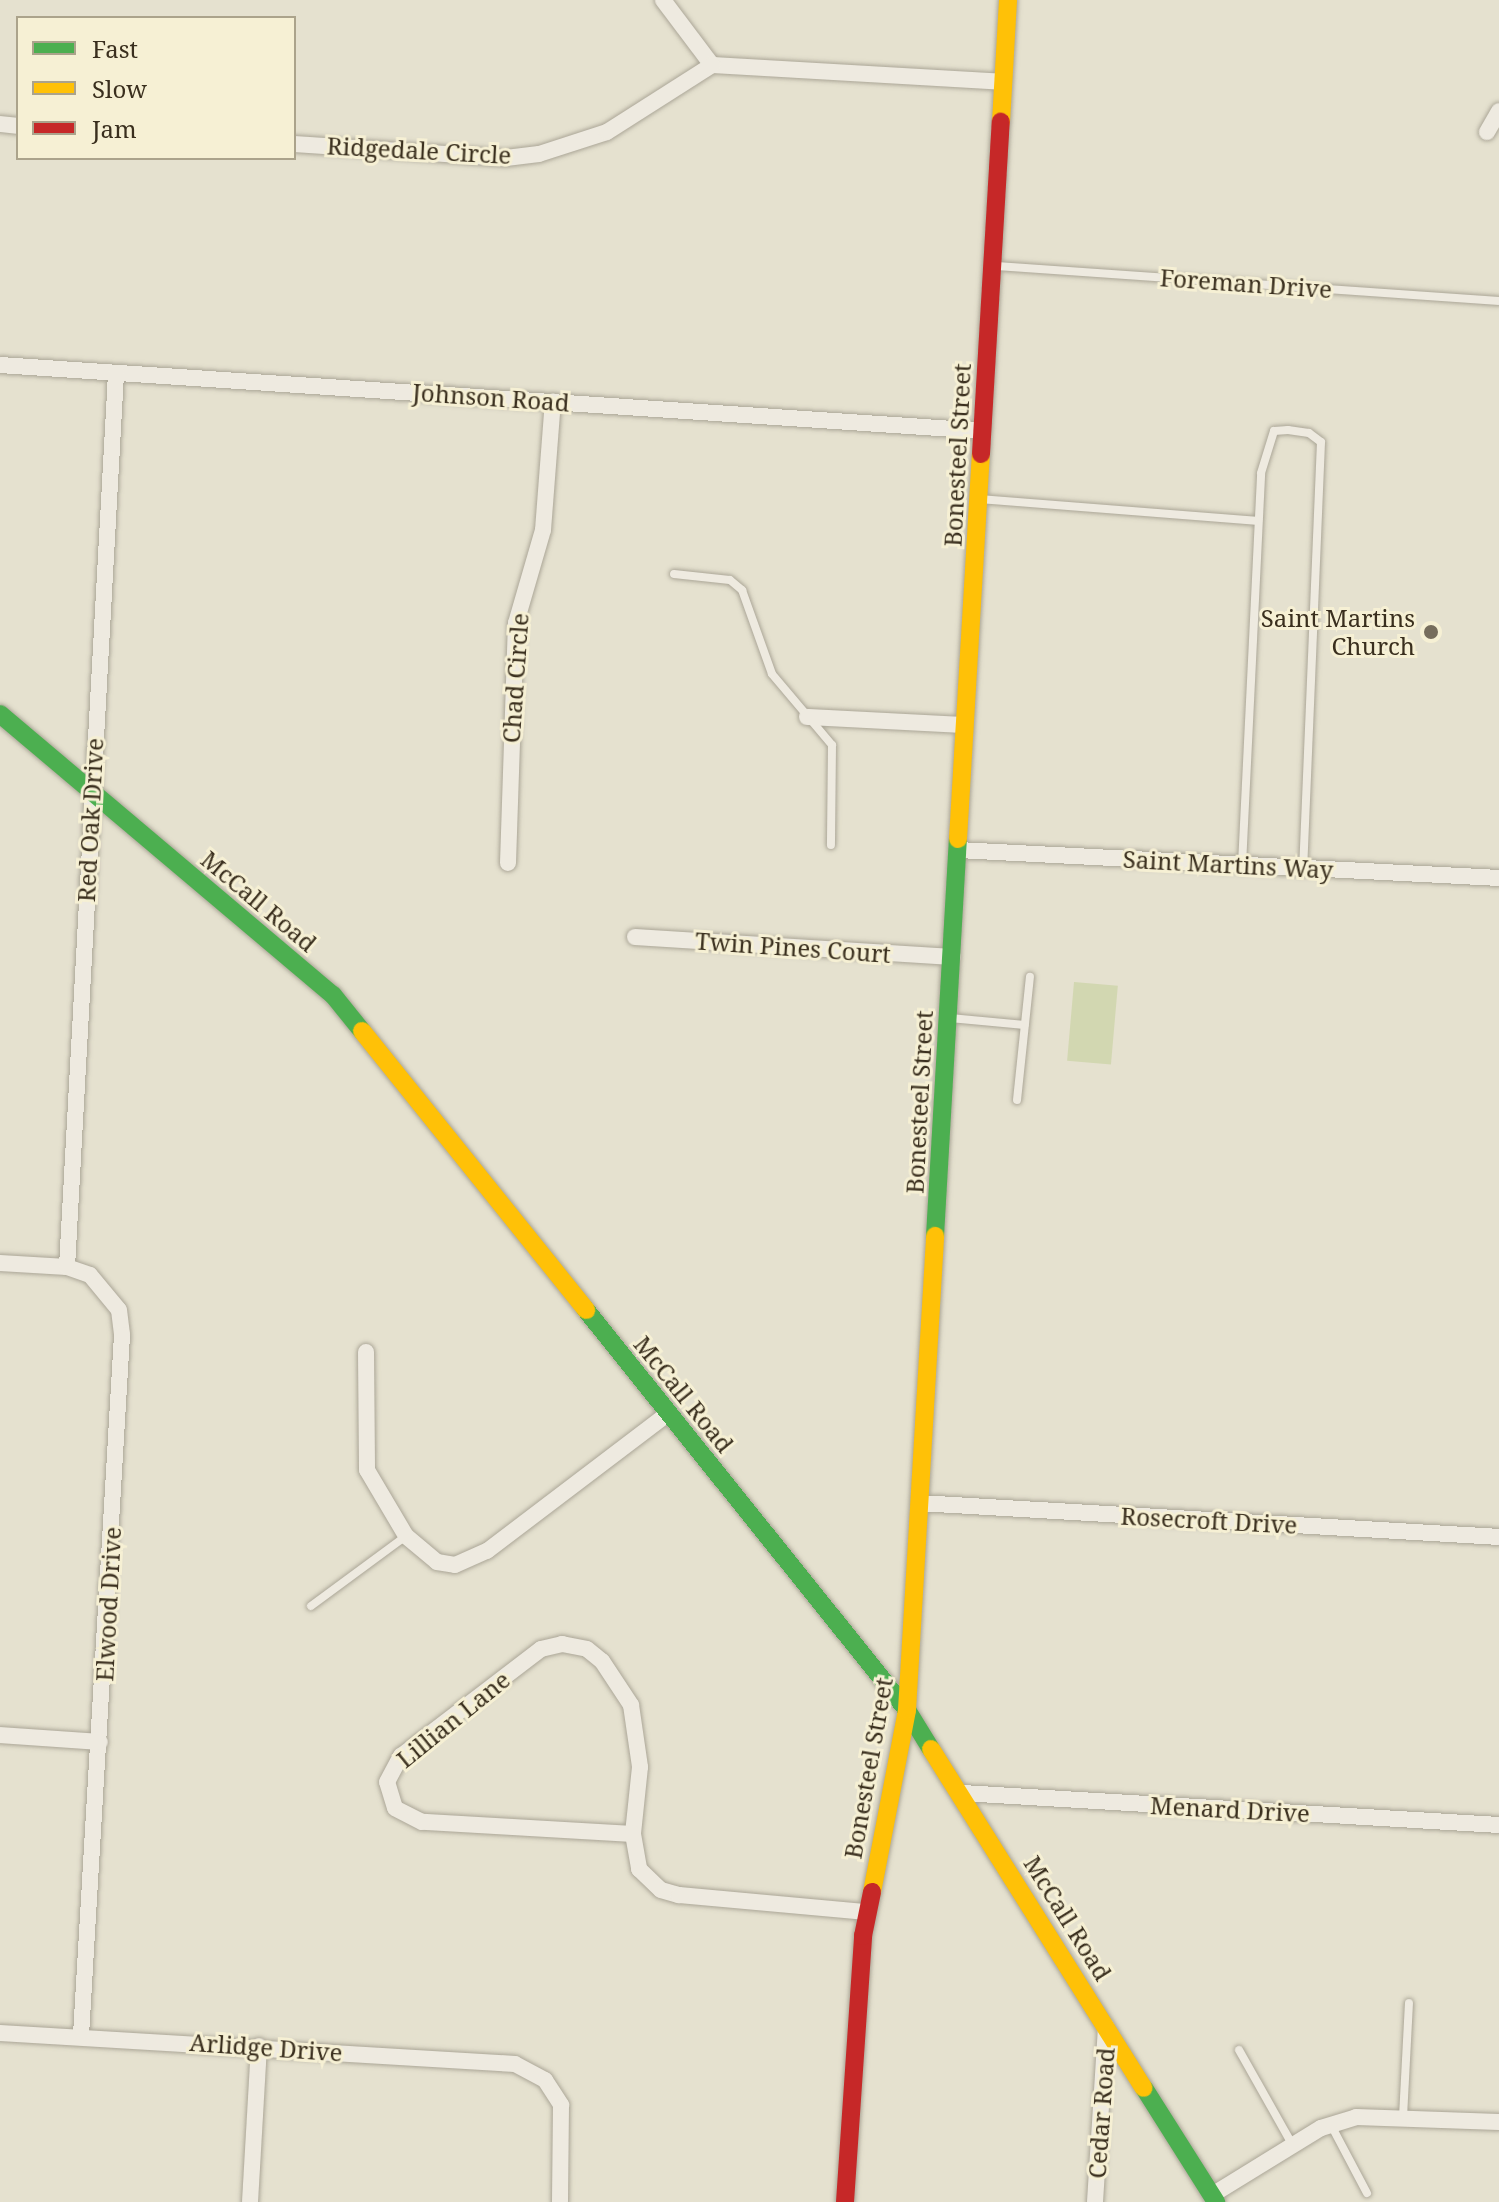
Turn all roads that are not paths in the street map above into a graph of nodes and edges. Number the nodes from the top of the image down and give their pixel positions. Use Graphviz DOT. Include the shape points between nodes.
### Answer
graph roads {
  1 [pos="663,0"];
  2 [pos="1008,0"];
  3 [pos="712,65"];
  4 [pos="1003,82"];
  5 [pos="1499,111"];
  6 [pos="1487,132"];
  7 [pos="296,144"];
  8 [pos="992,266"];
  9 [pos="1499,301"];
  10 [pos="0,365"];
  11 [pos="116,373"];
  12 [pos="553,401"];
  13 [pos="983,431"];
  14 [pos="979,499"];
  15 [pos="1258,521"];
  16 [pos="674,574"];
  17 [pos="0,714"];
  18 [pos="807,717"];
  19 [pos="965,725"];
  20 [pos="91,791"];
  21 [pos="831,845"];
  22 [pos="958,850"];
  23 [pos="508,863"];
  24 [pos="1242,865"];
  25 [pos="1303,868"];
  26 [pos="1499,878"];
  27 [pos="635,937"];
  28 [pos="952,957"];
  29 [pos="1030,977"];
  30 [pos="948,1018"];
  31 [pos="1025,1025"];
  32 [pos="1017,1100"];
  33 [pos="0,1263"];
  34 [pos="67,1267"];
  35 [pos="366,1352"];
  36 [pos="669,1413"];
  37 [pos="919,1503"];
  38 [pos="406,1536"];
  39 [pos="1499,1537"];
  40 [pos="311,1606"];
  41 [pos="907,1710"];
  42 [pos="0,1735"];
  43 [pos="100,1742"];
  44 [pos="962,1793"];
  45 [pos="1499,1825"];
  46 [pos="633,1834"];
  47 [pos="867,1912"];
  48 [pos="1409,2003"];
  49 [pos="1106,2024"];
  50 [pos="0,2033"];
  51 [pos="81,2035"];
  52 [pos="259,2046"];
  53 [pos="1239,2050"];
  54 [pos="1403,2117"];
  55 [pos="1499,2122"];
  56 [pos="1331,2125"];
  57 [pos="1292,2144"];
  58 [pos="1367,2193"];
  59 [pos="1214,2199"];
  60 [pos="250,2202"];
  61 [pos="560,2202"];
  62 [pos="845,2202"];
  63 [pos="1095,2202"];
  1 -- 3 [label="street"];
  2 -- 4 [label="street, Bonesteel Street"];
  3 -- 4 [label="street"];
  3 -- 7 [label="street, Ridgedale Circle" via="607,132 539,154 506,158"];
  4 -- 8 [label="street, Bonesteel Street"];
  5 -- 6 [label="street"];
  8 -- 9 [label="lane, Foreman Drive"];
  8 -- 13 [label="street, Bonesteel Street"];
  10 -- 11 [label="street, Johnson Road"];
  11 -- 12 [label="street, Johnson Road"];
  11 -- 20 [label="street, Red Oak Drive"];
  12 -- 13 [label="street, Johnson Road"];
  12 -- 23 [label="street, Chad Circle" via="543,530 516,623"];
  13 -- 14 [label="street, Bonesteel Street"];
  14 -- 15 [label="lane"];
  14 -- 19 [label="street, Bonesteel Street"];
  15 -- 24 [label="lane"];
  15 -- 25 [label="lane" via="1261,473 1274,431 1309,433 1321,442"];
  16 -- 18 [label="lane" via="730,580 742,590 772,674"];
  17 -- 20 [label="street, McCall Road"];
  18 -- 19 [label="street"];
  18 -- 21 [label="lane" via="832,745"];
  19 -- 22 [label="street, Bonesteel Street"];
  20 -- 34 [label="street, Red Oak Drive"];
  20 -- 36 [label="street, McCall Road" via="333,995"];
  22 -- 24 [label="street, Saint Martins Way"];
  22 -- 28 [label="street, Bonesteel Street"];
  24 -- 25 [label="street, Saint Martins Way"];
  25 -- 26 [label="street, Saint Martins Way"];
  27 -- 28 [label="street, Twin Pines Court"];
  28 -- 30 [label="street, Bonesteel Street"];
  29 -- 31 [label="lane"];
  30 -- 31 [label="lane"];
  30 -- 37 [label="street, Bonesteel Street"];
  31 -- 32 [label="lane"];
  33 -- 34 [label="street, Elwood Drive"];
  34 -- 43 [label="street, Elwood Drive" via="106,1289 119,1310 122,1335"];
  35 -- 38 [label="street" via="367,1470"];
  36 -- 38 [label="street" via="472,1561 437,1562"];
  36 -- 41 [label="street, McCall Road"];
  37 -- 39 [label="street, Rosecroft Drive"];
  37 -- 41 [label="street, Bonesteel Street"];
  38 -- 40 [label="lane"];
  41 -- 44 [label="street, McCall Road"];
  41 -- 47 [label="street, Bonesteel Street"];
  42 -- 43 [label="street"];
  43 -- 51 [label="street, Elwood Drive"];
  44 -- 45 [label="street, Menard Drive"];
  44 -- 49 [label="street, McCall Road"];
  46 -- 46 [label="street, Lillian Lane" via="422,1822 395,1808 387,1782 401,1756 541,1649 573,1645 587,1649 613,1675 636,1721 640,1767"];
  46 -- 47 [label="street, Lillian Lane" via="639,1869 670,1893"];
  47 -- 62 [label="street, Bonesteel Street"];
  48 -- 54 [label="lane"];
  49 -- 59 [label="street, McCall Road"];
  49 -- 63 [label="street, Cedar Road"];
  50 -- 51 [label="street, Arlidge Drive"];
  51 -- 52 [label="street, Arlidge Drive"];
  52 -- 60 [label="street"];
  52 -- 61 [label="street, Arlidge Drive" via="497,2061 531,2069 561,2105"];
  53 -- 57 [label="lane"];
  54 -- 55 [label="street"];
  54 -- 56 [label="street" via="1356,2117"];
  56 -- 57 [label="street"];
  56 -- 58 [label="lane"];
  57 -- 59 [label="street"];
}
